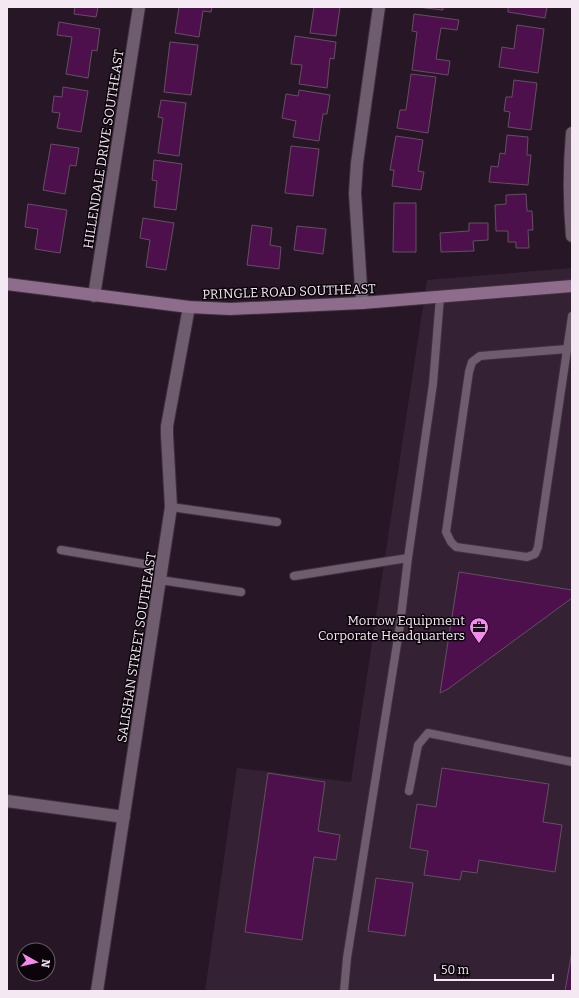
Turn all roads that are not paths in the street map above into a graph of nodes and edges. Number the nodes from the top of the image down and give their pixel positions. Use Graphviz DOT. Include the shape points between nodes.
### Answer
graph roads {
  1 [pos="139,7"];
  2 [pos="380,7"];
  3 [pos="572,133"];
  4 [pos="572,236"];
  5 [pos="7,284"];
  6 [pos="572,286"];
  7 [pos="94,296"];
  8 [pos="440,297"];
  9 [pos="362,303"];
  10 [pos="189,307"];
  11 [pos="572,316"];
  12 [pos="567,349"];
  13 [pos="171,507"];
  14 [pos="277,522"];
  15 [pos="61,550"];
  16 [pos="408,558"];
  17 [pos="162,567"];
  18 [pos="294,576"];
  19 [pos="160,580"];
  20 [pos="241,592"];
  21 [pos="572,762"];
  22 [pos="409,791"];
  23 [pos="7,801"];
  24 [pos="124,817"];
  25 [pos="96,991"];
  26 [pos="344,991"];
  1 -- 7 [label="street, HILLENDALE DRIVE SOUTHEAST"];
  2 -- 9 [label="street" via="357,163 355,193"];
  3 -- 4 [label="street"];
  5 -- 7 [label="street, PRINGLE ROAD SOUTHEAST"];
  6 -- 8 [label="street, PRINGLE ROAD SOUTHEAST"];
  7 -- 10 [label="street, PRINGLE ROAD SOUTHEAST"];
  8 -- 9 [label="street, PRINGLE ROAD SOUTHEAST"];
  8 -- 16 [label="lane" via="433,384"];
  9 -- 10 [label="street, PRINGLE ROAD SOUTHEAST" via="230,309"];
  10 -- 13 [label="street, SALISHAN STREET SOUTHEAST" via="166,435"];
  11 -- 12 [label="lane"];
  12 -- 12 [label="lane" via="543,521 535,554 528,557 456,547 446,532 472,362 480,356"];
  13 -- 14 [label="lane"];
  13 -- 17 [label="street, SALISHAN STREET SOUTHEAST"];
  15 -- 17 [label="lane"];
  16 -- 18 [label="lane"];
  16 -- 26 [label="lane"];
  17 -- 19 [label="street, SALISHAN STREET SOUTHEAST"];
  19 -- 20 [label="lane"];
  19 -- 24 [label="street, SALISHAN STREET SOUTHEAST"];
  21 -- 22 [label="lane" via="428,733 418,745"];
  23 -- 24 [label="street"];
  24 -- 25 [label="street, SALISHAN STREET SOUTHEAST"];
}
